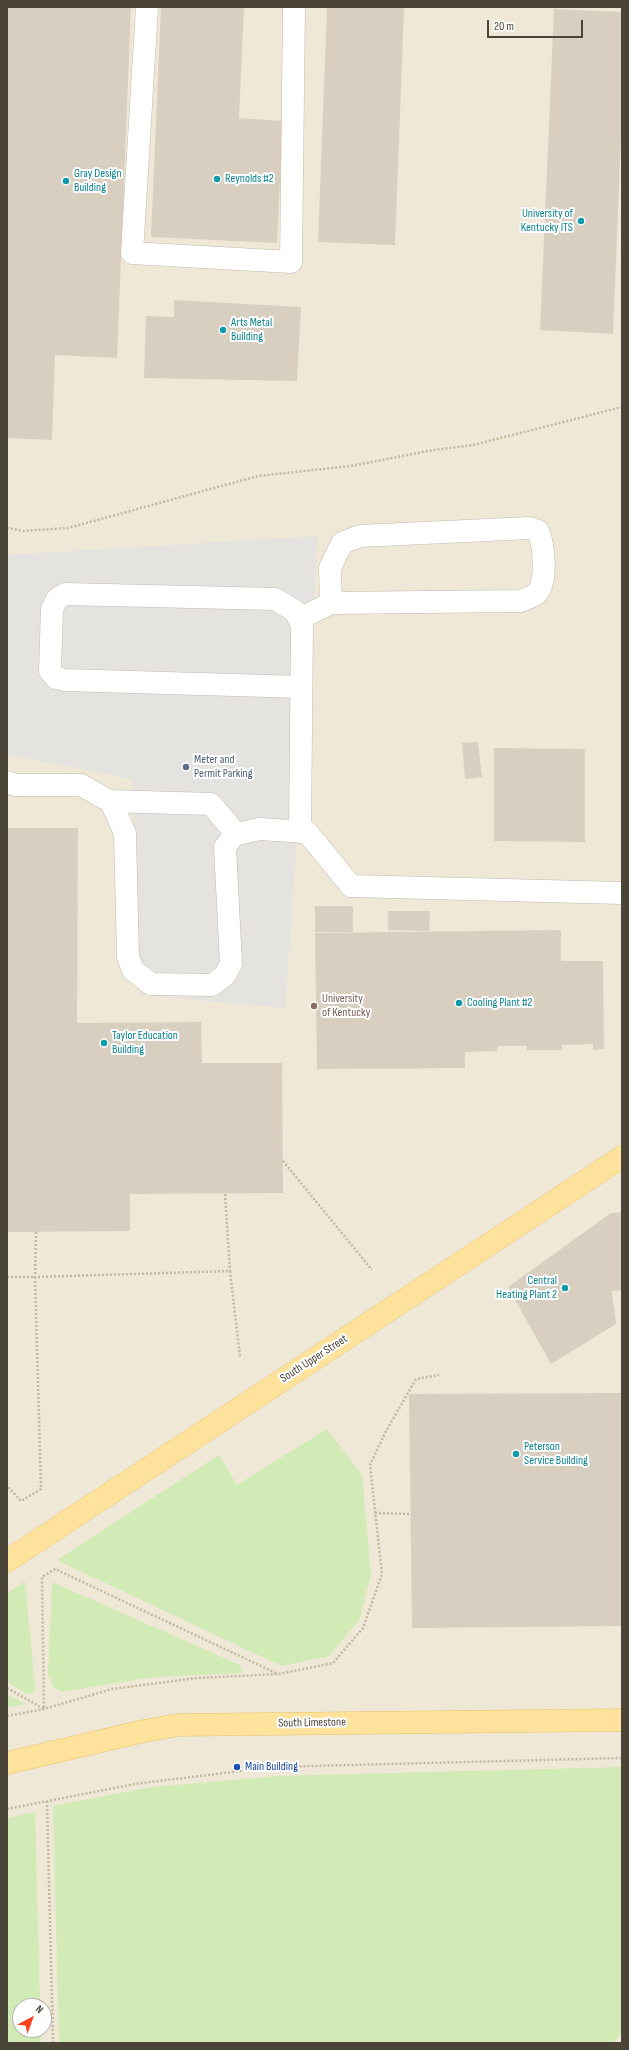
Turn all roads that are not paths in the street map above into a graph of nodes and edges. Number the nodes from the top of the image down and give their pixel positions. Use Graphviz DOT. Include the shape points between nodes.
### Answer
graph roads {
  1 [pos="147,7"];
  2 [pos="294,7"];
  3 [pos="331,603"];
  4 [pos="299,619"];
  5 [pos="301,687"];
  6 [pos="7,782"];
  7 [pos="109,801"];
  8 [pos="300,832"];
  9 [pos="236,834"];
  10 [pos="622,893"];
  11 [pos="622,1157"];
  12 [pos="7,1561"];
  13 [pos="622,1720"];
  14 [pos="7,1763"];
  1 -- 2 [label="lane" via="132,253 291,262"];
  3 -- 3 [label="lane" via="521,601 535,594 541,586 542,540 538,531 529,528 360,536 342,543 330,568"];
  3 -- 4 [label="lane"];
  4 -- 5 [label="lane" via="302,625"];
  4 -- 5 [label="lane" via="294,611 275,599 65,594 57,599 52,609 50,670 56,678 65,680"];
  5 -- 8 [label="lane"];
  6 -- 7 [label="lane" via="16,785 81,785"];
  7 -- 9 [label="lane" via="211,804"];
  7 -- 9 [label="lane" via="125,833 128,957 133,970 151,984 212,985 225,975 231,964 225,847"];
  8 -- 9 [label="lane" via="259,829"];
  8 -- 10 [label="lane" via="307,832 351,886"];
  11 -- 12 [label="main road, South Upper Street"];
  13 -- 14 [label="main road, South Limestone" via="178,1725"];
}
